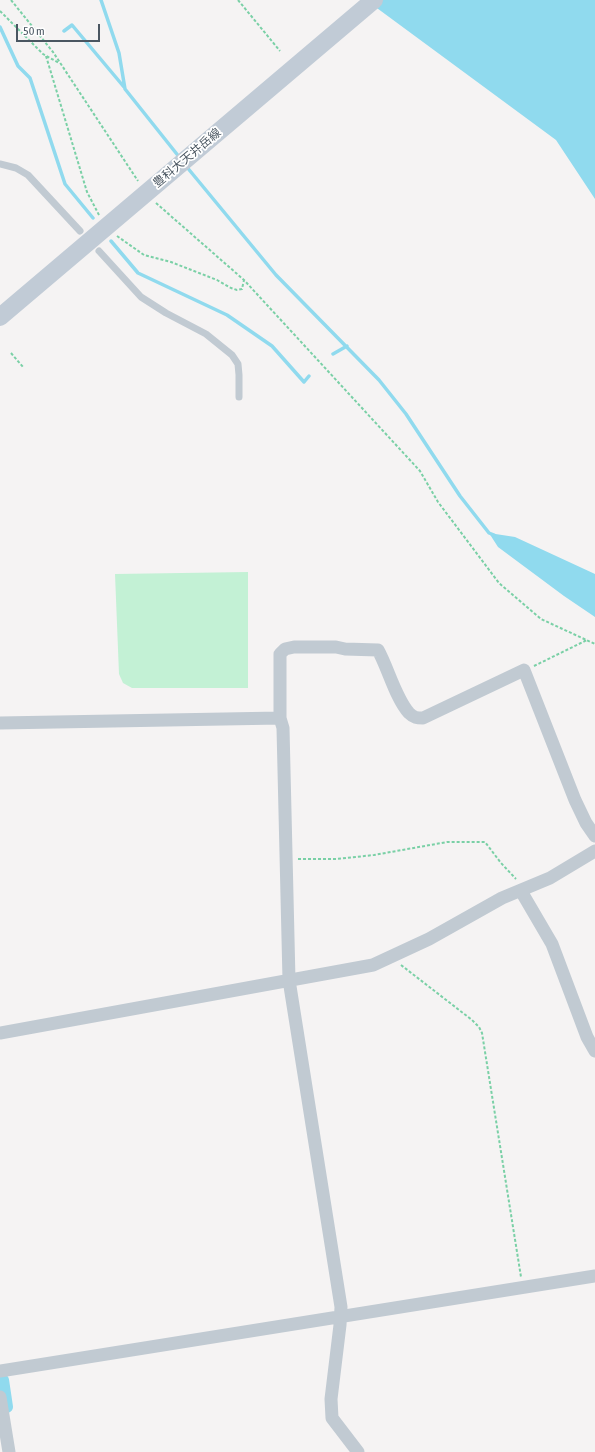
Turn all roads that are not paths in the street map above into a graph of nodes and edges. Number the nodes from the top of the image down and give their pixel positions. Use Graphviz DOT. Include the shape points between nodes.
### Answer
graph roads {
  1 [pos="374,0"];
  2 [pos="0,164"];
  3 [pos="80,231"];
  4 [pos="99,251"];
  5 [pos="0,317"];
  6 [pos="239,397"];
  7 [pos="280,718"];
  8 [pos="0,723"];
  9 [pos="595,836"];
  10 [pos="595,851"];
  11 [pos="521,891"];
  12 [pos="289,980"];
  13 [pos="0,1033"];
  14 [pos="595,1051"];
  15 [pos="595,1276"];
  16 [pos="341,1317"];
  17 [pos="0,1371"];
  18 [pos="0,1398"];
  19 [pos="9,1452"];
  20 [pos="358,1452"];
  1 -- 5 [label="main road, 豊科大天井岳線"];
  2 -- 3 [label="lane" via="16,168 28,175"];
  4 -- 6 [label="lane" via="141,297 206,334 232,355 238,364"];
  7 -- 8 [label="street"];
  7 -- 9 [label="street" via="280,654 285,649 294,647 378,650 402,702 416,718 424,718 524,670 575,800"];
  7 -- 12 [label="street" via="283,728"];
  10 -- 11 [label="street" via="550,878"];
  11 -- 12 [label="street" via="502,898 429,939 373,965"];
  11 -- 14 [label="street" via="552,944 587,1037"];
  12 -- 13 [label="street"];
  12 -- 16 [label="street"];
  15 -- 16 [label="street"];
  16 -- 17 [label="street"];
  16 -- 20 [label="street" via="331,1399 332,1418"];
  18 -- 19 [label="street"];
}
